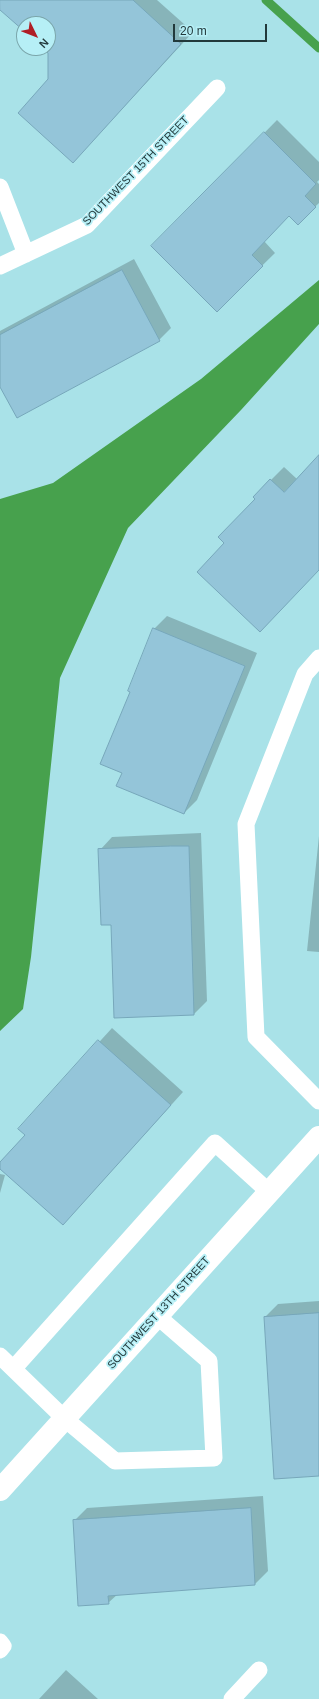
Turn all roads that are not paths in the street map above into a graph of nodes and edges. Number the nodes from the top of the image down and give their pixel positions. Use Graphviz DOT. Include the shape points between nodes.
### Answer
graph roads {
  1 [pos="217,88"];
  2 [pos="0,187"];
  3 [pos="26,254"];
  4 [pos="0,266"];
  5 [pos="319,658"];
  6 [pos="319,1101"];
  7 [pos="319,1137"];
  8 [pos="269,1192"];
  9 [pos="156,1316"];
  10 [pos="0,1356"];
  11 [pos="14,1368"];
  12 [pos="65,1419"];
  13 [pos="0,1490"];
  14 [pos="0,1642"];
  15 [pos="0,1650"];
  16 [pos="259,1670"];
  17 [pos="232,1699"];
  1 -- 3 [label="lane, SOUTHWEST 15TH STREET" via="88,225"];
  2 -- 3 [label="lane"];
  3 -- 4 [label="lane, SOUTHWEST 15TH STREET"];
  5 -- 6 [label="lane" via="305,674 246,824 256,1036"];
  7 -- 8 [label="street, SOUTHWEST 13TH STREET"];
  8 -- 9 [label="street, SOUTHWEST 13TH STREET"];
  8 -- 11 [label="lane" via="215,1143"];
  9 -- 12 [label="street, SOUTHWEST 13TH STREET"];
  9 -- 12 [label="lane" via="209,1361 214,1458 115,1461"];
  10 -- 11 [label="lane"];
  11 -- 12 [label="lane"];
  12 -- 13 [label="street, SOUTHWEST 13TH STREET"];
  14 -- 15 [label="lane" via="3,1646"];
  16 -- 17 [label="lane"];
}
